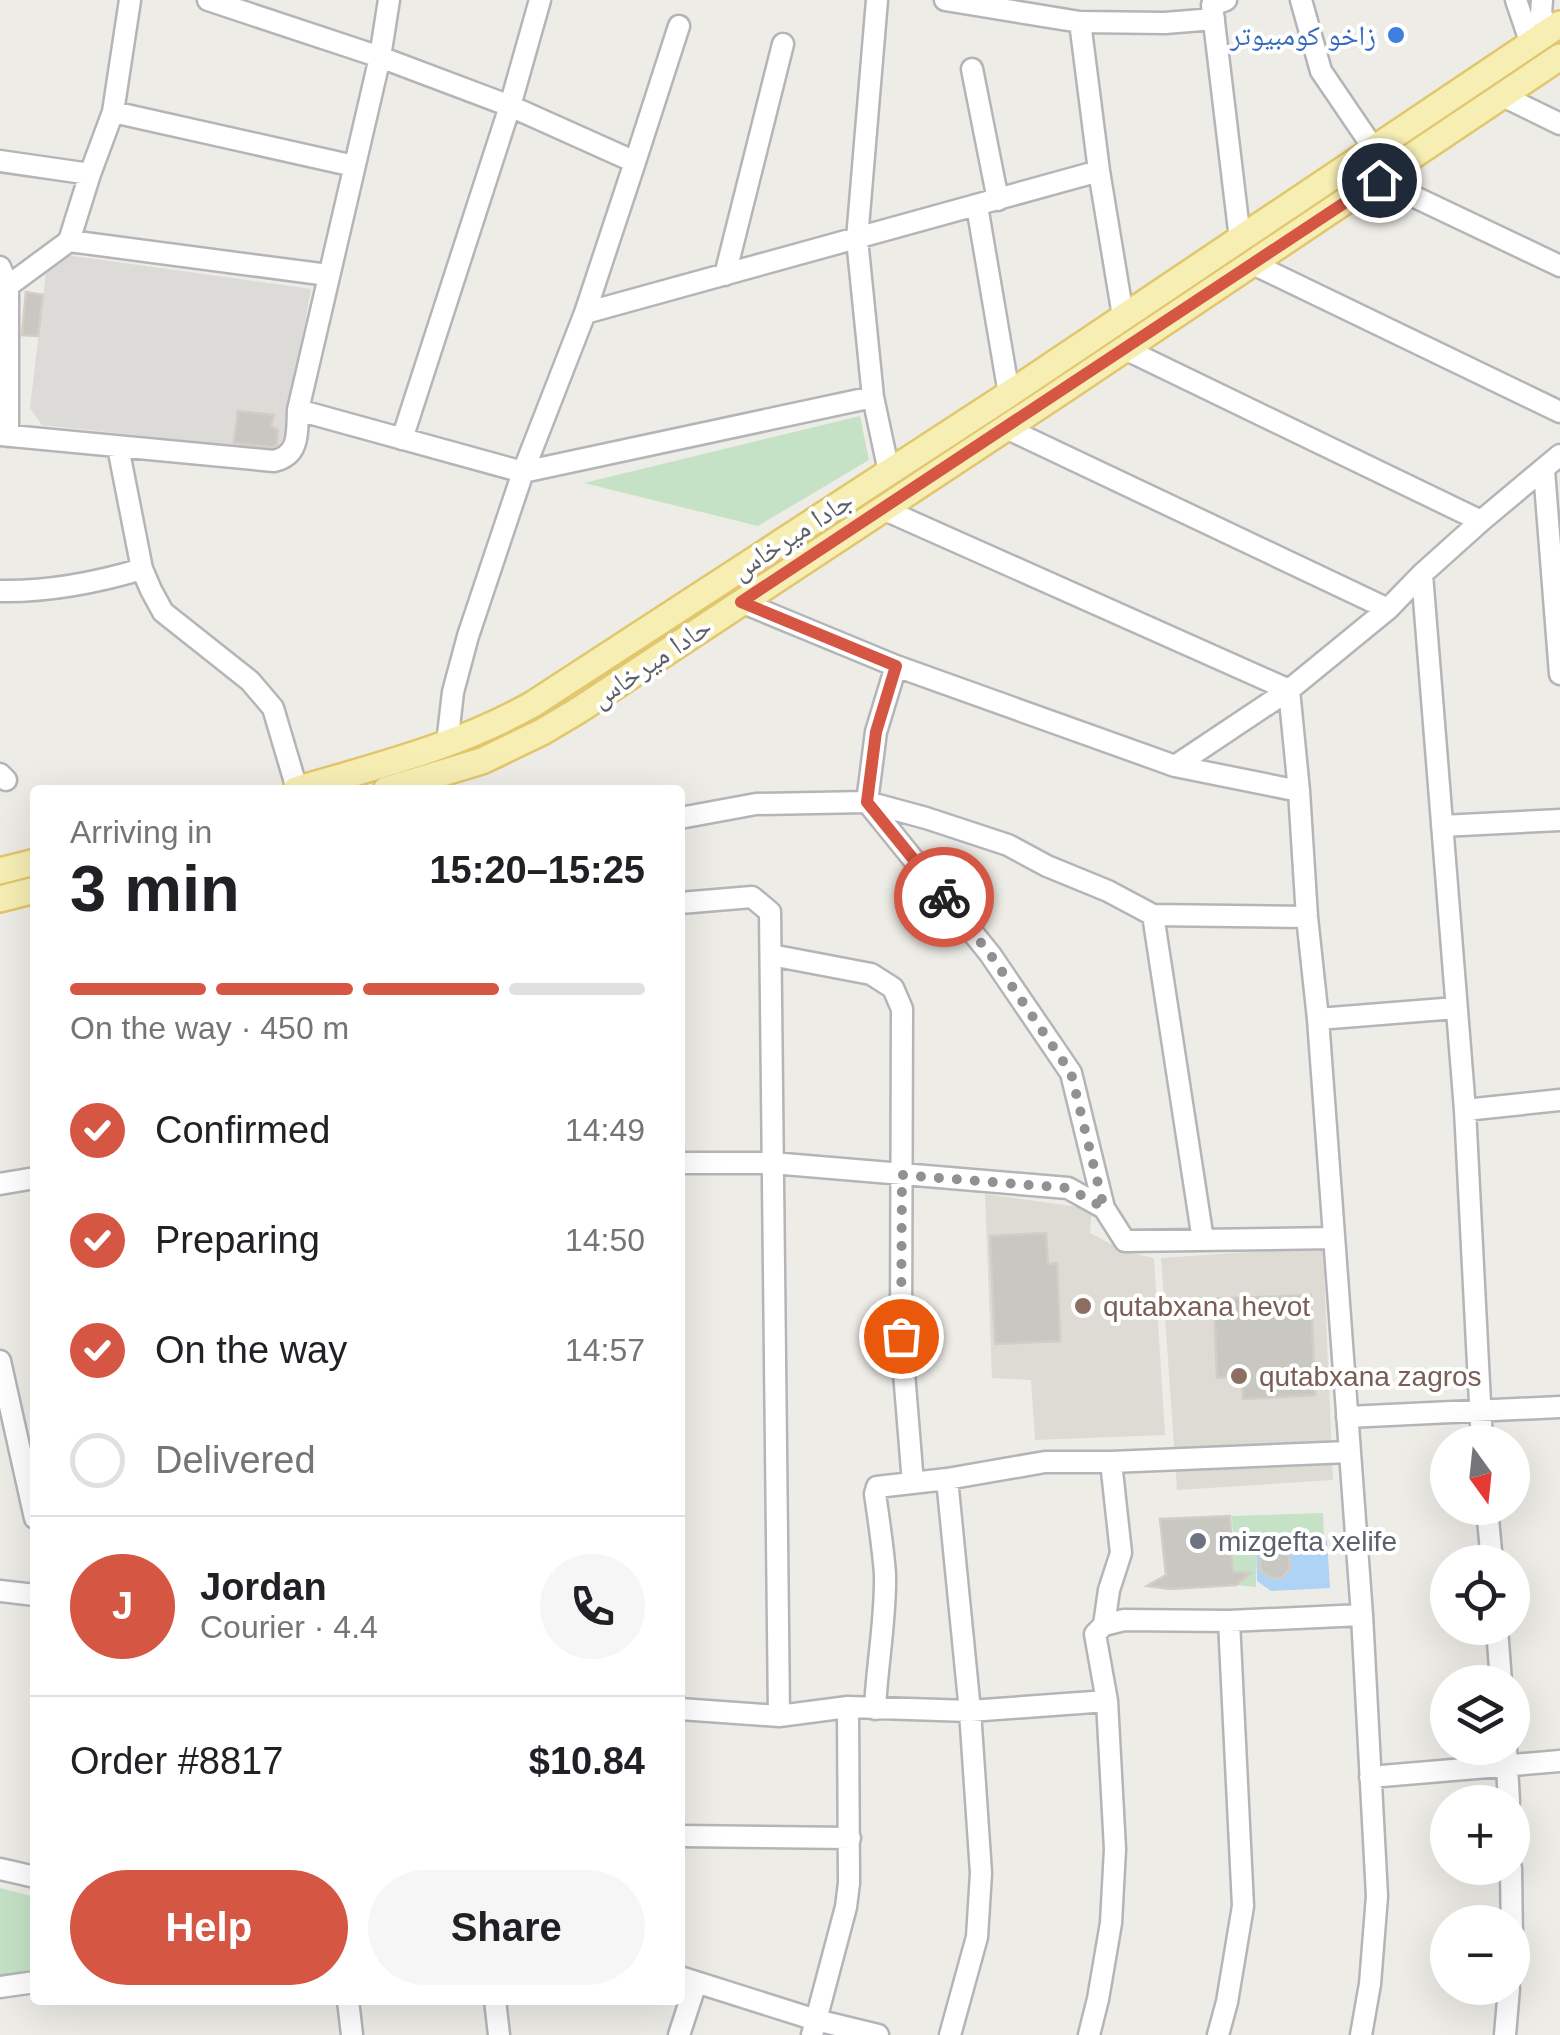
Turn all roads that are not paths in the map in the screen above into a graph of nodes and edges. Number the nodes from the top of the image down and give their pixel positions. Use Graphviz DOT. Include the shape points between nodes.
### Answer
graph roads {
  1 [pos="130,0"];
  2 [pos="208,0"];
  3 [pos="389,0"];
  4 [pos="540,0"];
  5 [pos="877,0"];
  6 [pos="945,0"];
  7 [pos="1226,0"];
  8 [pos="1301,0"];
  9 [pos="1516,0"];
  10 [pos="1542,0"];
  11 [pos="1214,19"];
  12 [pos="1080,22"];
  13 [pos="679,26"];
  14 [pos="1547,33"];
  15 [pos="782,44"];
  16 [pos="380,57"];
  17 [pos="1554,61"];
  18 [pos="972,69"];
  19 [pos="1502,96"];
  20 [pos="510,106"];
  21 [pos="113,112"];
  22 [pos="1560,124"];
  23 [pos="1374,150"];
  24 [pos="0,161"];
  25 [pos="634,162"];
  26 [pos="354,166"];
  27 [pos="1100,171"];
  28 [pos="90,174"];
  29 [pos="1379,180"];
  30 [pos="988,203"];
  31 [pos="857,239"];
  32 [pos="1240,239"];
  33 [pos="68,241"];
  34 [pos="1252,264"];
  35 [pos="1560,266"];
  36 [pos="328,275"];
  37 [pos="725,275"];
  38 [pos="4,276"];
  39 [pos="584,312"];
  40 [pos="1124,316"];
  41 [pos="1125,349"];
  42 [pos="1010,394"];
  43 [pos="873,397"];
  44 [pos="298,410"];
  45 [pos="1560,412"];
  46 [pos="1006,428"];
  47 [pos="4,435"];
  48 [pos="402,439"];
  49 [pos="118,447"];
  50 [pos="1560,455"];
  51 [pos="1544,470"];
  52 [pos="523,472"];
  53 [pos="889,472"];
  54 [pos="884,508"];
  55 [pos="1481,521"];
  56 [pos="142,570"];
  57 [pos="1422,574"];
  58 [pos="0,591"];
  59 [pos="741,602"];
  60 [pos="1388,609"];
  61 [pos="896,666"];
  62 [pos="1560,674"];
  63 [pos="1289,690"];
  64 [pos="447,744"];
  65 [pos="1174,766"];
  66 [pos="460,779"];
  67 [pos="296,785"];
  68 [pos="313,785"];
  69 [pos="420,785"];
  70 [pos="1299,791"];
  71 [pos="867,802"];
  72 [pos="685,817"];
  73 [pos="1560,820"];
  74 [pos="1442,826"];
  75 [pos="30,863"];
  76 [pos="0,871"];
  77 [pos="30,891"];
  78 [pos="0,899"];
  79 [pos="685,903"];
  80 [pos="1153,915"];
  81 [pos="1307,917"];
  82 [pos="772,956"];
  83 [pos="1456,1008"];
  84 [pos="1318,1018"];
  85 [pos="1560,1100"];
  86 [pos="1465,1110"];
  87 [pos="772,1162"];
  88 [pos="685,1163"];
  89 [pos="902,1175"];
  90 [pos="30,1179"];
  91 [pos="0,1184"];
  92 [pos="1104,1208"];
  93 [pos="1334,1238"];
  94 [pos="1202,1240"];
  95 [pos="0,1361"];
  96 [pos="1560,1408"];
  97 [pos="1480,1412"];
  98 [pos="1347,1417"];
  99 [pos="1481,1425"];
  100 [pos="1349,1452"];
  101 [pos="1111,1462"];
  102 [pos="947,1479"];
  103 [pos="913,1483"];
  104 [pos="30,1496"];
  105 [pos="0,1591"];
  106 [pos="30,1594"];
  107 [pos="1362,1615"];
  108 [pos="1229,1621"];
  109 [pos="1104,1624"];
  110 [pos="1107,1701"];
  111 [pos="848,1708"];
  112 [pos="685,1709"];
  113 [pos="876,1709"];
  114 [pos="970,1711"];
  115 [pos="779,1716"];
  116 [pos="1530,1758"];
  117 [pos="1560,1760"];
  118 [pos="1449,1765"];
  119 [pos="1370,1776"];
  120 [pos="685,1836"];
  121 [pos="850,1838"];
  122 [pos="0,1869"];
  123 [pos="30,1876"];
  124 [pos="688,1980"];
  125 [pos="30,1983"];
  126 [pos="0,1987"];
  127 [pos="349,2005"];
  128 [pos="495,2005"];
  129 [pos="684,2005"];
  130 [pos="1507,2005"];
  131 [pos="814,2028"];
  132 [pos="352,2035"];
  133 [pos="499,2035"];
  134 [pos="679,2035"];
  135 [pos="878,2035"];
  136 [pos="950,2035"];
  137 [pos="1090,2035"];
  138 [pos="1218,2035"];
  139 [pos="1360,2035"];
  140 [pos="1504,2035"];
  1 -- 21 [label="street"];
  2 -- 16 [label="street"];
  3 -- 16 [label="street"];
  4 -- 20 [label="street"];
  5 -- 31 [label="street"];
  6 -- 12 [label="street"];
  7 -- 11 [label="street" via="1212,5"];
  8 -- 23 [label="street" via="1321,71"];
  9 -- 14 [label="street"];
  10 -- 14 [label="street"];
  11 -- 12 [label="street"];
  11 -- 32 [label="street"];
  12 -- 27 [label="street"];
  13 -- 25 [label="street"];
  14 -- 23 [label="main road, جادا ميرخاس"];
  15 -- 37 [label="street"];
  16 -- 20 [label="street"];
  16 -- 26 [label="street"];
  17 -- 19 [label="main road, حادا ميرخاس"];
  18 -- 30 [label="street"];
  19 -- 22 [label="street"];
  19 -- 29 [label="main road, حادا ميرخاس"];
  20 -- 25 [label="street"];
  20 -- 48 [label="street"];
  21 -- 26 [label="street"];
  21 -- 28 [label="street"];
  23 -- 32 [label="main road, جادا ميرخاس"];
  24 -- 28 [label="street"];
  25 -- 39 [label="street"];
  26 -- 36 [label="street"];
  27 -- 30 [label="street"];
  27 -- 40 [label="street"];
  28 -- 33 [label="street"];
  29 -- 34 [label="main road, حادا ميرخاس"];
  29 -- 35 [label="street"];
  30 -- 31 [label="street"];
  30 -- 42 [label="street"];
  31 -- 37 [label="street"];
  31 -- 43 [label="street"];
  32 -- 40 [label="main road, جادا ميرخاس"];
  33 -- 36 [label="street"];
  33 -- 38 [label="street"];
  34 -- 41 [label="main road, حادا ميرخاس"];
  34 -- 45 [label="street"];
  36 -- 44 [label="street"];
  37 -- 39 [label="street"];
  38 -- 47 [label="street"];
  39 -- 52 [label="street"];
  40 -- 42 [label="main road, جادا ميرخاس"];
  41 -- 46 [label="main road, حادا ميرخاس"];
  41 -- 55 [label="street"];
  42 -- 53 [label="main road, جادا ميرخاس"];
  43 -- 52 [label="street"];
  43 -- 53 [label="street"];
  44 -- 48 [label="street"];
  44 -- 49 [label="street" via="294,448 274,461"];
  46 -- 54 [label="main road, حادا ميرخاس"];
  46 -- 60 [label="street"];
  47 -- 49 [label="street"];
  48 -- 52 [label="street"];
  49 -- 56 [label="street"];
  50 -- 51 [label="street"];
  51 -- 55 [label="street"];
  51 -- 62 [label="street"];
  52 -- 64 [label="street" via="468,636"];
  53 -- 64 [label="main road, جادا ميرخاس" via="533,704"];
  54 -- 59 [label="main road, حادا ميرخاس"];
  54 -- 63 [label="street"];
  55 -- 57 [label="street"];
  56 -- 58 [label="street" via="90,584"];
  56 -- 67 [label="street" via="162,612 250,681 273,708"];
  57 -- 60 [label="street"];
  57 -- 74 [label="street"];
  59 -- 61 [label="street"];
  59 -- 66 [label="main road, حادا ميرخاس"];
  60 -- 63 [label="street"];
  61 -- 65 [label="street"];
  61 -- 71 [label="street" via="876,732"];
  63 -- 65 [label="street"];
  63 -- 70 [label="street"];
  64 -- 68 [label="main road, جادا ميرخاس"];
  65 -- 70 [label="street"];
  66 -- 69 [label="main road, حادا ميرخاس"];
  70 -- 81 [label="street"];
  71 -- 72 [label="street" via="756,804"];
  71 -- 80 [label="street" via="1008,845"];
  71 -- 92 [label="street" via="990,954 1071,1073"];
  73 -- 74 [label="street"];
  74 -- 83 [label="street"];
  75 -- 76 [label="main road"];
  77 -- 78 [label="main road"];
  79 -- 82 [label="street" via="752,897 770,912"];
  80 -- 81 [label="street"];
  80 -- 94 [label="street"];
  81 -- 84 [label="street"];
  82 -- 87 [label="street"];
  82 -- 89 [label="street" via="872,974 893,988 902,1009"];
  83 -- 84 [label="street"];
  83 -- 86 [label="street"];
  84 -- 93 [label="street"];
  85 -- 86 [label="street"];
  86 -- 97 [label="street"];
  87 -- 88 [label="street"];
  87 -- 89 [label="street"];
  87 -- 115 [label="street"];
  89 -- 92 [label="street" via="1068,1188"];
  89 -- 103 [label="street" via="901,1336"];
  90 -- 91 [label="street"];
  92 -- 94 [label="street" via="1124,1241"];
  93 -- 94 [label="street"];
  93 -- 98 [label="street"];
  95 -- 104 [label="street"];
  96 -- 97 [label="street"];
  97 -- 98 [label="street"];
  97 -- 99 [label="street"];
  98 -- 100 [label="street"];
  100 -- 101 [label="street"];
  100 -- 107 [label="street"];
  101 -- 102 [label="street" via="1045,1462"];
  101 -- 109 [label="street" via="1121,1553"];
  102 -- 103 [label="street"];
  102 -- 114 [label="street"];
  103 -- 113 [label="street" via="877,1487 875,1494 884,1574"];
  105 -- 106 [label="street"];
  107 -- 108 [label="street"];
  107 -- 119 [label="street"];
  108 -- 109 [label="street"];
  108 -- 138 [label="street" via="1243,1906"];
  109 -- 110 [label="street" via="1095,1634"];
  110 -- 114 [label="street"];
  110 -- 137 [label="street" via="1116,1849 1111,1923"];
  111 -- 113 [label="street"];
  111 -- 115 [label="street"];
  111 -- 121 [label="street"];
  112 -- 115 [label="street"];
  113 -- 114 [label="street"];
  114 -- 136 [label="street" via="981,1873 977,1937"];
  116 -- 117 [label="street"];
  118 -- 119 [label="street"];
  119 -- 139 [label="street" via="1377,1896"];
  120 -- 121 [label="street"];
  121 -- 131 [label="street" via="846,1907"];
  122 -- 123 [label="street"];
  124 -- 131 [label="street"];
  125 -- 126 [label="street"];
  127 -- 132 [label="street"];
  128 -- 133 [label="street"];
  129 -- 134 [label="street"];
  130 -- 140 [label="street"];
  131 -- 135 [label="street"];
}
